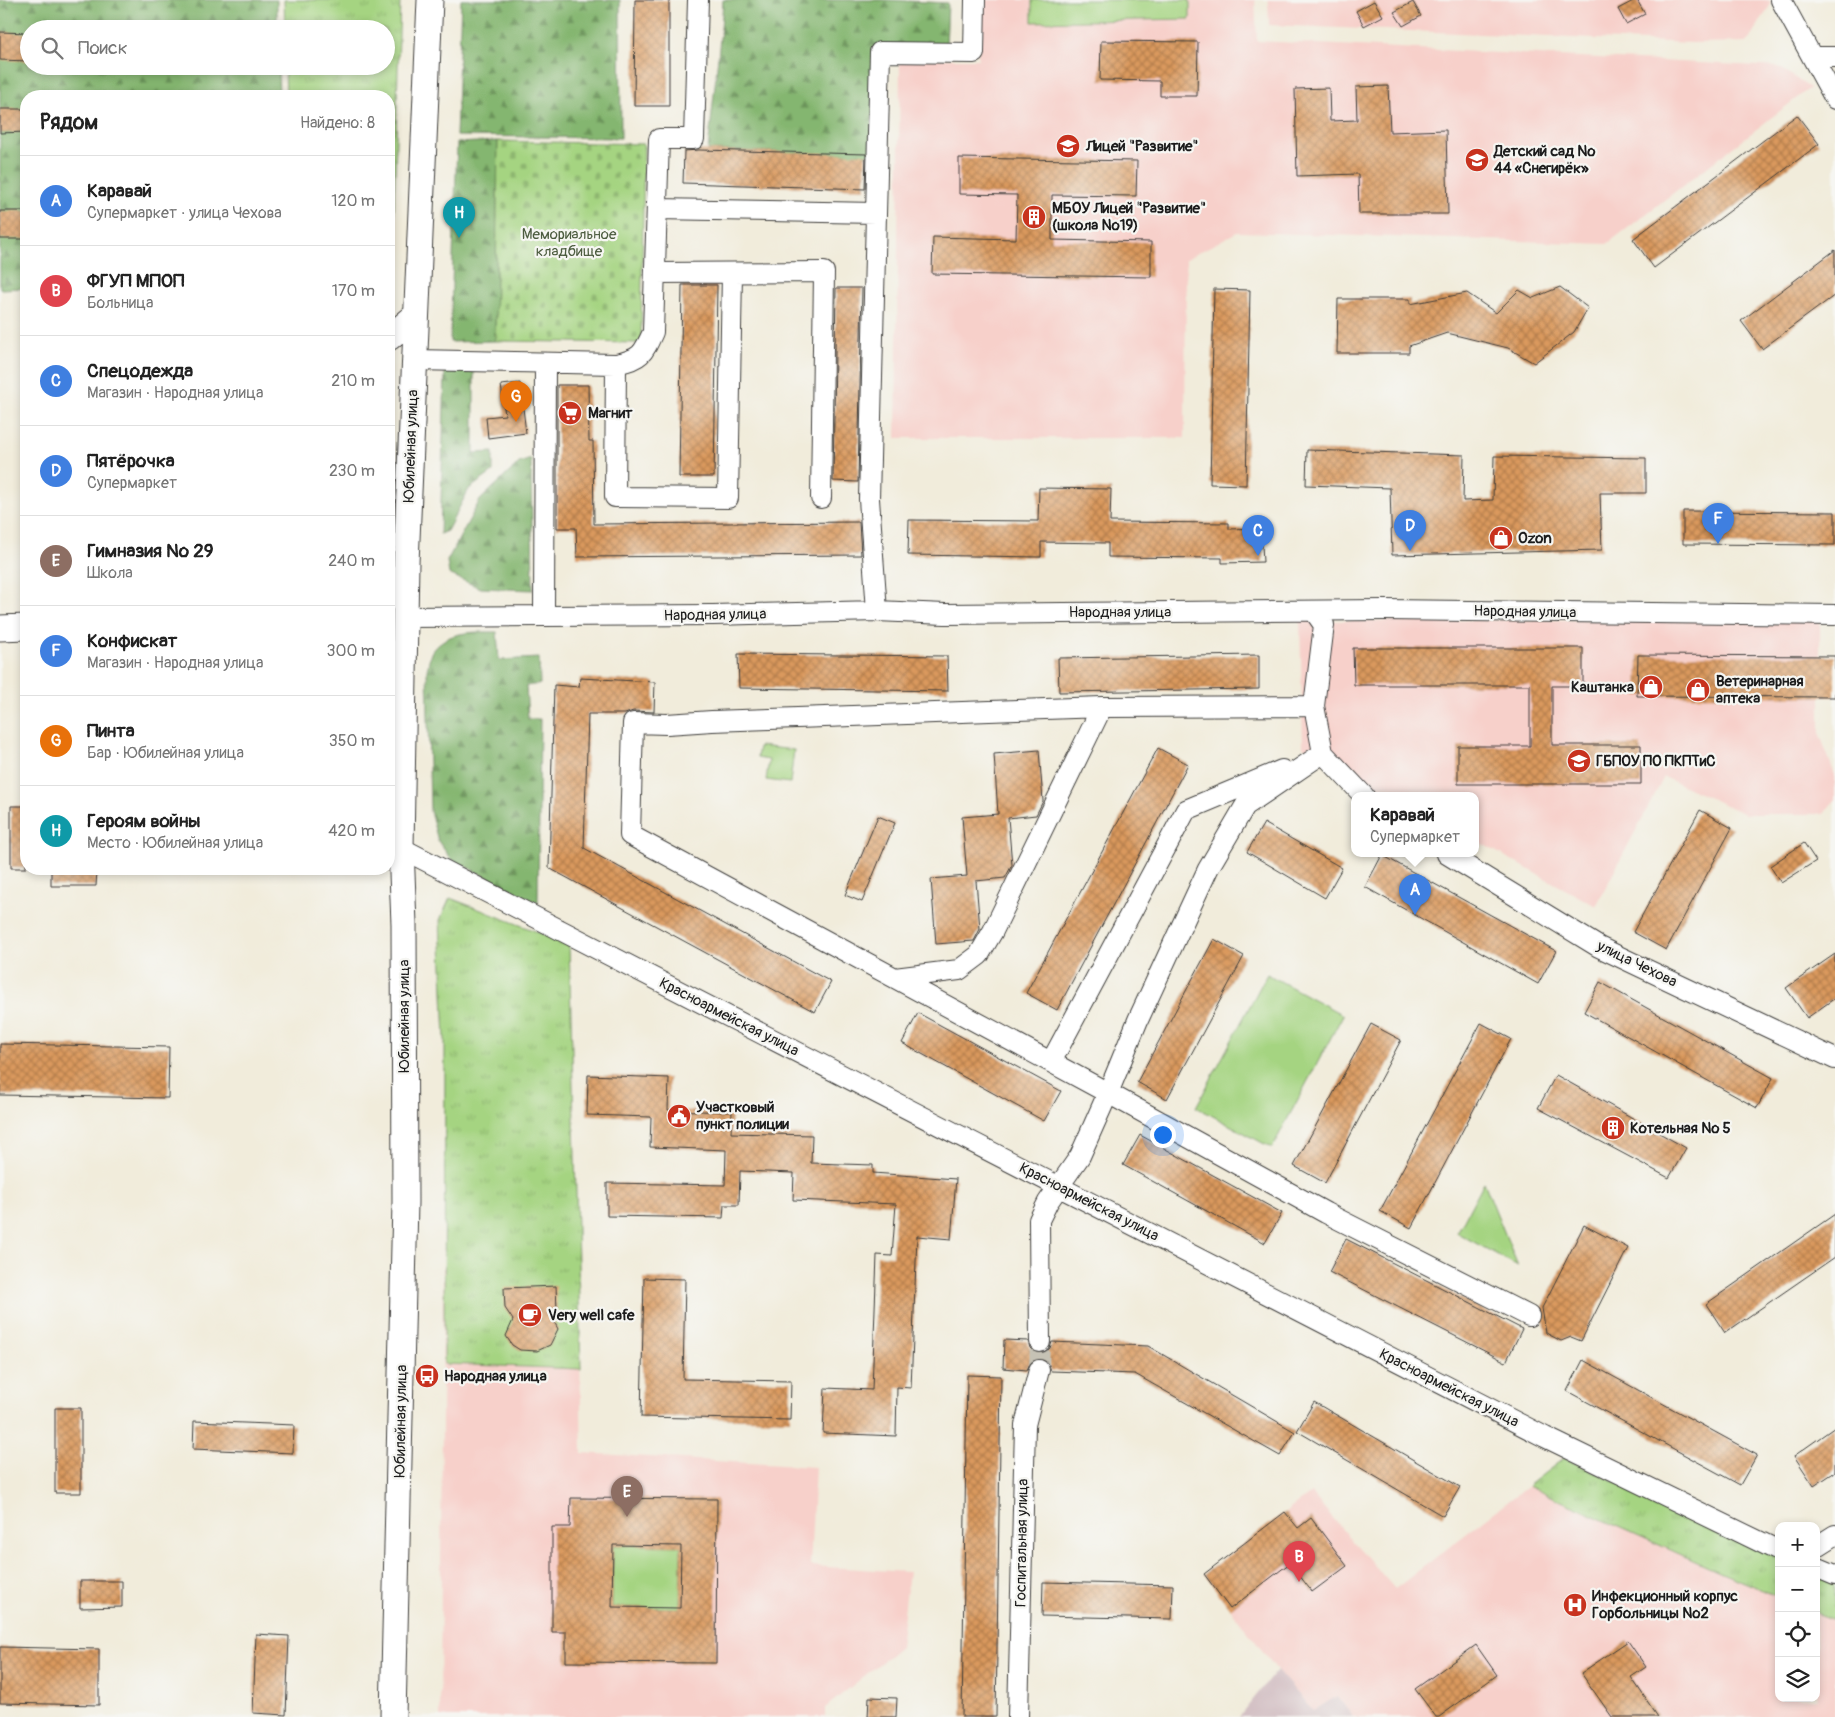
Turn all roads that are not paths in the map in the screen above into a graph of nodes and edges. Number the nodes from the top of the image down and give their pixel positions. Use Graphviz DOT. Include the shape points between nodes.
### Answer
graph roads {
  1 [pos="430,0"];
  2 [pos="698,0"];
  3 [pos="975,0"];
  4 [pos="1781,0"];
  5 [pos="1812,57"];
  6 [pos="1835,57"];
  7 [pos="1835,99"];
  8 [pos="657,209"];
  9 [pos="876,213"];
  10 [pos="655,273"];
  11 [pos="732,273"];
  12 [pos="416,315"];
  13 [pos="395,333"];
  14 [pos="414,360"];
  15 [pos="545,363"];
  16 [pos="616,364"];
  17 [pos="821,498"];
  18 [pos="878,611"];
  19 [pos="1314,611"];
  20 [pos="1835,615"];
  21 [pos="544,616"];
  22 [pos="397,618"];
  23 [pos="20,627"];
  24 [pos="0,628"];
  25 [pos="1314,706"];
  26 [pos="1102,708"];
  27 [pos="1322,753"];
  28 [pos="1360,792"];
  29 [pos="401,848"];
  30 [pos="1452,857"];
  31 [pos="895,978"];
  32 [pos="1835,1060"];
  33 [pos="1051,1062"];
  34 [pos="1108,1093"];
  35 [pos="1059,1187"];
  36 [pos="1529,1316"];
  37 [pos="1040,1342"];
  38 [pos="1039,1370"];
  39 [pos="1835,1535"];
  40 [pos="1820,1544"];
  41 [pos="1775,1550"];
  42 [pos="1820,1569"];
  43 [pos="1835,1576"];
  44 [pos="393,1717"];
  45 [pos="1018,1717"];
  1 -- 12 [label="main road, Юбилейная улица"];
  2 -- 8 [label="street" via="694,139 659,140"];
  3 -- 9 [label="street" via="974,53 880,52"];
  4 -- 5 [label="street"];
  5 -- 6 [label="street"];
  5 -- 7 [label="street"];
  8 -- 9 [label="street"];
  8 -- 10 [label="street"];
  9 -- 18 [label="street" via="869,499"];
  10 -- 11 [label="street"];
  10 -- 16 [label="street" via="653,332 645,352 631,361"];
  11 -- 16 [label="street" via="728,498 614,497"];
  11 -- 17 [label="street" via="824,272"];
  12 -- 13 [label="main road"];
  12 -- 14 [label="main road, Юбилейная улица"];
  14 -- 15 [label="street"];
  14 -- 22 [label="main road, Юбилейная улица" via="406,563"];
  15 -- 16 [label="street"];
  15 -- 21 [label="street"];
  18 -- 19 [label="street, Народная улица" via="945,614"];
  18 -- 21 [label="street, Народная улица"];
  19 -- 20 [label="street, Народная улица"];
  19 -- 25 [label="street" via="1324,625"];
  21 -- 22 [label="street, Народная улица"];
  22 -- 29 [label="main road, Юбилейная улица"];
  23 -- 24 [label="main road"];
  25 -- 26 [label="street"];
  25 -- 27 [label="street"];
  26 -- 31 [label="street" via="979,955 959,970"];
  26 -- 31 [label="street" via="633,723 630,835"];
  27 -- 28 [label="street"];
  27 -- 33 [label="street" via="1186,810"];
  27 -- 34 [label="street" via="1245,806 1208,869"];
  29 -- 35 [label="street, Красноармейская улица"];
  29 -- 44 [label="main road, Юбилейная улица" via="405,1202"];
  30 -- 32 [label="street, улица Чехова" via="1599,947"];
  31 -- 33 [label="street"];
  33 -- 34 [label="street"];
  34 -- 35 [label="street" via="1080,1156"];
  34 -- 36 [label="street" via="1326,1213"];
  35 -- 37 [label="street" via="1039,1220"];
  35 -- 41 [label="street, Красноармейская улица" via="1545,1438"];
  38 -- 45 [label="street, Госпитальная улица" via="1025,1425"];
  39 -- 40 [label="street"];
  42 -- 43 [label="street"];
}
